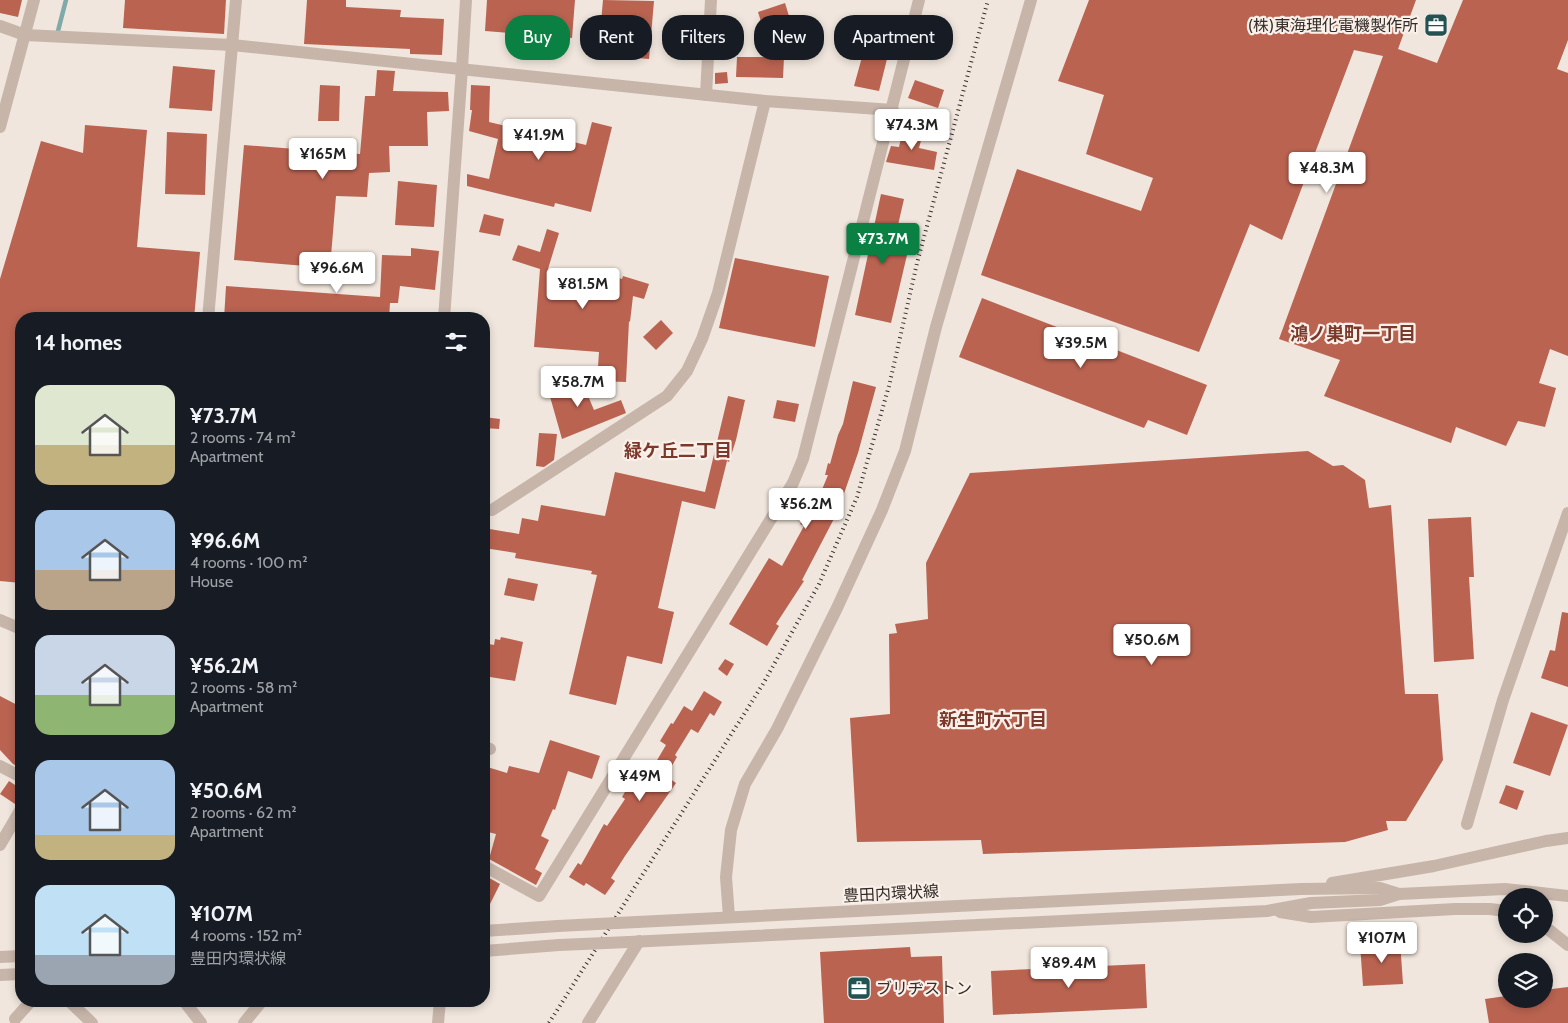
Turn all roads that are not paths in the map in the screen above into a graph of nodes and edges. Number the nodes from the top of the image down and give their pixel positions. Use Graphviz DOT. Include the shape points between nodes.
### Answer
graph roads {
  1 [pos="34,0"];
  2 [pos="236,0"];
  3 [pos="466,0"];
  4 [pos="711,0"];
  5 [pos="919,0"];
  6 [pos="1031,0"];
  7 [pos="0,26"];
  8 [pos="25,35"];
  9 [pos="232,45"];
  10 [pos="462,68"];
  11 [pos="706,95"];
  12 [pos="765,100"];
  13 [pos="892,110"];
  14 [pos="0,127"];
  15 [pos="209,312"];
  16 [pos="445,312"];
  17 [pos="490,510"];
  18 [pos="1568,513"];
  19 [pos="0,620"];
  20 [pos="15,626"];
  21 [pos="0,766"];
  22 [pos="15,773"];
  23 [pos="15,819"];
  24 [pos="1467,824"];
  25 [pos="1568,838"];
  26 [pos="0,845"];
  27 [pos="490,869"];
  28 [pos="1301,889"];
  29 [pos="1399,894"];
  30 [pos="1568,896"];
  31 [pos="1498,910"];
  32 [pos="1267,911"];
  33 [pos="729,917"];
  34 [pos="490,931"];
  35 [pos="1553,933"];
  36 [pos="634,942"];
  37 [pos="1568,945"];
  38 [pos="490,951"];
  39 [pos="15,956"];
  40 [pos="0,957"];
  41 [pos="15,974"];
  42 [pos="0,975"];
  43 [pos="25,1007"];
  44 [pos="74,1007"];
  45 [pos="189,1007"];
  46 [pos="257,1007"];
  47 [pos="439,1007"];
  48 [pos="14,1019"];
  49 [pos="85,1021"];
  50 [pos="201,1023"];
  51 [pos="244,1023"];
  52 [pos="438,1023"];
  53 [pos="588,1023"];
  1 -- 8 [label="street"];
  2 -- 9 [label="street"];
  3 -- 10 [label="street"];
  4 -- 11 [label="street"];
  5 -- 13 [label="street"];
  6 -- 33 [label="street" via="936,327 905,451 837,608 746,784 731,830 726,877"];
  7 -- 8 [label="street"];
  8 -- 9 [label="street"];
  8 -- 14 [label="street"];
  9 -- 10 [label="street"];
  9 -- 15 [label="street"];
  10 -- 11 [label="street"];
  10 -- 16 [label="street"];
  11 -- 12 [label="street"];
  12 -- 13 [label="street"];
  12 -- 17 [label="street" via="718,293 687,370 667,396"];
  13 -- 27 [label="street" via="803,459 793,483 539,896"];
  18 -- 24 [label="street" via="1503,700"];
  19 -- 20 [label="street"];
  21 -- 22 [label="street"];
  23 -- 26 [label="street"];
  25 -- 28 [label="street"];
  28 -- 29 [label="street" via="1380,888"];
  28 -- 33 [label="street, 豊田内環状線"];
  29 -- 30 [label="street" via="1504,889"];
  29 -- 32 [label="street" via="1380,900 1311,903"];
  31 -- 32 [label="street" via="1422,910 1311,917"];
  32 -- 36 [label="street"];
  33 -- 34 [label="street, 豊田内環状線, bridge"];
  35 -- 37 [label="street"];
  36 -- 38 [label="street, bridge"];
  36 -- 53 [label="street"];
  39 -- 40 [label="street"];
  41 -- 42 [label="street"];
  43 -- 48 [label="street"];
  44 -- 49 [label="street"];
  45 -- 50 [label="street"];
  46 -- 51 [label="street"];
  47 -- 52 [label="street"];
}
